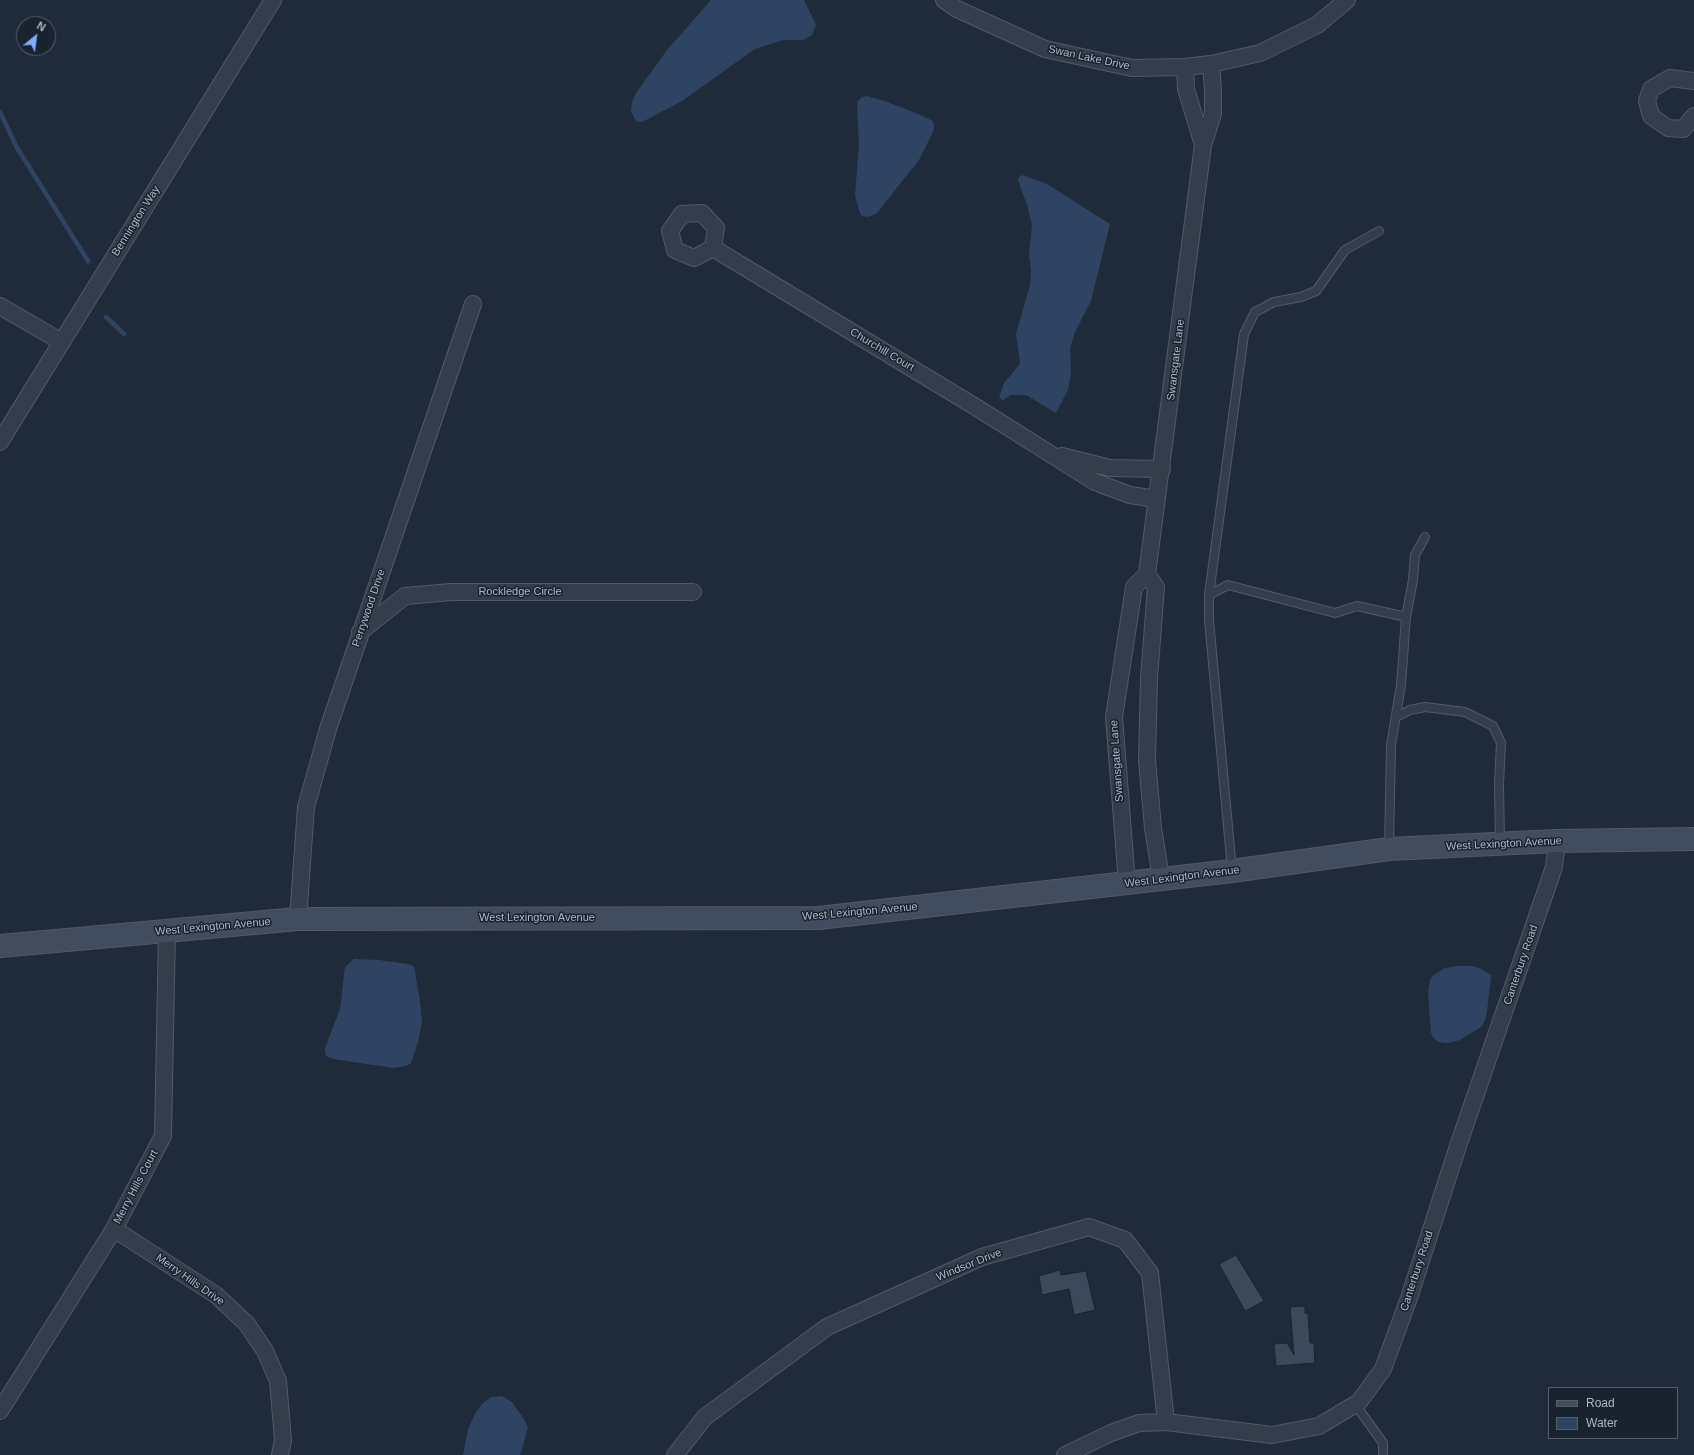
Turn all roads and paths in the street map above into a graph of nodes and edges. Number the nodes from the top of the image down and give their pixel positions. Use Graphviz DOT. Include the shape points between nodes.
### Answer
graph roads {
  1 [pos="273,0"];
  2 [pos="944,0"];
  3 [pos="1348,0"];
  4 [pos="1211,64"];
  5 [pos="1185,67"];
  6 [pos="1694,81"];
  7 [pos="1694,116"];
  8 [pos="1203,145"];
  9 [pos="1379,231"];
  10 [pos="713,248"];
  11 [pos="472,304"];
  12 [pos="0,306"];
  13 [pos="62,342"];
  14 [pos="0,442"];
  15 [pos="1049,453"];
  16 [pos="1162,469"];
  17 [pos="1156,499"];
  18 [pos="1425,536"];
  19 [pos="1147,574"];
  20 [pos="692,592"];
  21 [pos="1209,595"];
  22 [pos="1406,617"];
  23 [pos="360,632"];
  24 [pos="1396,717"];
  25 [pos="1694,839"];
  26 [pos="1557,841"];
  27 [pos="1500,844"];
  28 [pos="1389,849"];
  29 [pos="1232,871"];
  30 [pos="1161,878"];
  31 [pos="1127,883"];
  32 [pos="298,919"];
  33 [pos="167,931"];
  34 [pos="0,946"];
  35 [pos="114,1229"];
  36 [pos="1355,1404"];
  37 [pos="0,1411"];
  38 [pos="1166,1422"];
  39 [pos="280,1455"];
  40 [pos="675,1455"];
  41 [pos="1065,1455"];
  42 [pos="1383,1455"];
  1 -- 13 [label="street, Bennington Way"];
  2 -- 5 [label="street, Swan Lake Drive" via="957,9 1046,49 1132,68"];
  3 -- 4 [label="street, Swan Lake Drive" via="1317,25 1260,53"];
  4 -- 5 [label="street, Swan Lake Drive"];
  4 -- 8 [label="street, Swansgate Lane" via="1213,114"];
  5 -- 8 [label="street, Swansgate Lane" via="1186,89"];
  6 -- 7 [label="street" via="1670,78 1651,89 1647,101 1652,116 1668,128 1683,129"];
  8 -- 16 [label="street, Swansgate Lane"];
  9 -- 21 [label="lane" via="1345,250 1316,291 1301,297 1274,302 1255,312 1244,334"];
  10 -- 15 [label="street, Churchill Court"];
  11 -- 23 [label="street, Perrywood Drive"];
  12 -- 13 [label="street"];
  13 -- 14 [label="street, Bennington Way"];
  15 -- 16 [label="street, Churchill Court" via="1110,468"];
  15 -- 17 [label="street, Churchill Court" via="1095,482 1130,495"];
  16 -- 17 [label="street, Swansgate Lane"];
  17 -- 19 [label="street, Swansgate Lane"];
  18 -- 22 [label="lane" via="1415,555"];
  19 -- 30 [label="street" via="1156,587 1149,678 1147,760 1153,828"];
  19 -- 31 [label="street, Swansgate Lane" via="1134,587 1114,718"];
  20 -- 23 [label="street, Rockledge Circle" via="451,592 405,596"];
  21 -- 22 [label="lane" via="1228,585 1335,613 1357,606"];
  21 -- 29 [label="lane" via="1209,620"];
  22 -- 24 [label="lane"];
  23 -- 32 [label="street, Perrywood Drive" via="306,806"];
  24 -- 27 [label="lane" via="1410,710 1425,707 1465,712 1493,726 1501,743"];
  24 -- 28 [label="lane" via="1391,745"];
  25 -- 26 [label="street, West Lexington Avenue"];
  26 -- 27 [label="street, West Lexington Avenue"];
  26 -- 36 [label="street, Canterbury Road" via="1554,867 1458,1146 1409,1298 1383,1369"];
  27 -- 28 [label="street, West Lexington Avenue"];
  28 -- 29 [label="street, West Lexington Avenue"];
  29 -- 30 [label="street, West Lexington Avenue"];
  30 -- 31 [label="street, West Lexington Avenue"];
  31 -- 32 [label="street, West Lexington Avenue" via="819,918"];
  32 -- 33 [label="street, West Lexington Avenue"];
  33 -- 34 [label="street, West Lexington Avenue"];
  33 -- 35 [label="street, Merry Hills Court" via="163,1136"];
  35 -- 37 [label="street, Merry Hills Court"];
  35 -- 39 [label="street, Merry Hills Drive" via="216,1296 247,1324 265,1351 278,1381 283,1440"];
  36 -- 38 [label="street, Canterbury Road" via="1319,1426 1272,1435"];
  36 -- 42 [label="lane" via="1383,1443"];
  38 -- 40 [label="street, Windsor Drive" via="1150,1273 1125,1240 1089,1227 982,1257 827,1327 705,1417"];
  38 -- 41 [label="street, Canterbury Road" via="1139,1423"];
}
